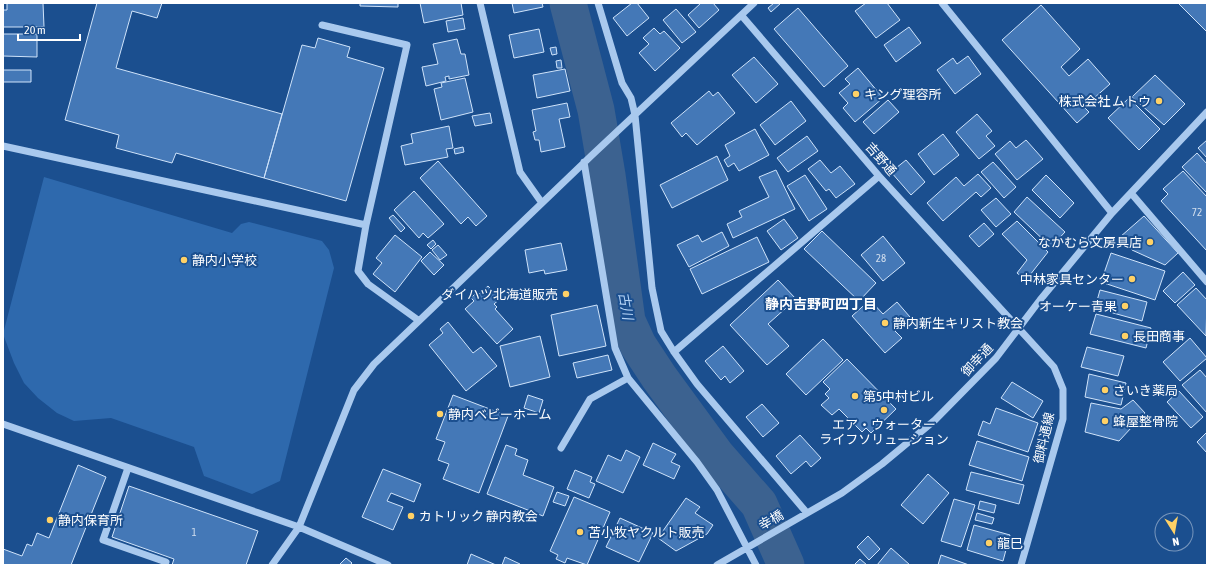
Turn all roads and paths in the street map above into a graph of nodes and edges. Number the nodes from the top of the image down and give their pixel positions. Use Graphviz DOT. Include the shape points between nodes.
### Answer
graph roads {
  1 [pos="480,3"];
  2 [pos="598,3"];
  3 [pos="754,3"];
  4 [pos="942,3"];
  5 [pos="742,16"];
  6 [pos="322,25"];
  7 [pos="1207,112"];
  8 [pos="635,114"];
  9 [pos="3,146"];
  10 [pos="584,162"];
  11 [pos="879,176"];
  12 [pos="1131,194"];
  13 [pos="542,204"];
  14 [pos="1112,213"];
  15 [pos="366,225"];
  16 [pos="1207,282"];
  17 [pos="418,320"];
  18 [pos="1019,328"];
  19 [pos="674,352"];
  20 [pos="628,378"];
  21 [pos="3,424"];
  22 [pos="561,448"];
  23 [pos="128,468"];
  24 [pos="807,513"];
  25 [pos="798,519"];
  26 [pos="299,527"];
  27 [pos="747,548"];
  28 [pos="166,562"];
  29 [pos="272,565"];
  30 [pos="388,565"];
  31 [pos="716,565"];
  32 [pos="756,565"];
  33 [pos="1021,565"];
  1 -- 13 [label="street" via="520,172"];
  2 -- 8 [label="street" via="622,83 631,98"];
  3 -- 5 [label="street"];
  4 -- 14 [label="street"];
  5 -- 8 [label="street"];
  5 -- 11 [label="street, 吉野通"];
  6 -- 15 [label="street" via="407,44"];
  7 -- 12 [label="street, 御幸通"];
  8 -- 10 [label="street"];
  8 -- 19 [label="street" via="652,288 661,331"];
  9 -- 15 [label="street"];
  10 -- 13 [label="street"];
  10 -- 20 [label="street" via="615,348"];
  11 -- 18 [label="street, 吉野通"];
  11 -- 19 [label="street"];
  12 -- 14 [label="street, 御幸通"];
  12 -- 16 [label="street"];
  13 -- 17 [label="street"];
  14 -- 18 [label="street, 御幸通"];
  15 -- 17 [label="street" via="358,270 368,284"];
  17 -- 26 [label="street" via="374,364 354,390"];
  18 -- 24 [label="street, 御幸通" via="996,358 935,420 871,472 842,493"];
  18 -- 33 [label="street, 御料通線" via="1054,367 1063,389 1063,419"];
  19 -- 24 [label="street" via="702,390"];
  20 -- 22 [label="street" via="590,399"];
  20 -- 27 [label="street" via="717,490"];
  21 -- 23 [label="street"];
  23 -- 26 [label="street"];
  23 -- 28 [label="street" via="103,540"];
  24 -- 25 [label="street, 御幸通"];
  25 -- 27 [label="street, 幸橋"];
  26 -- 29 [label="street"];
  26 -- 30 [label="street"];
  27 -- 31 [label="street"];
  27 -- 32 [label="street"];
}
